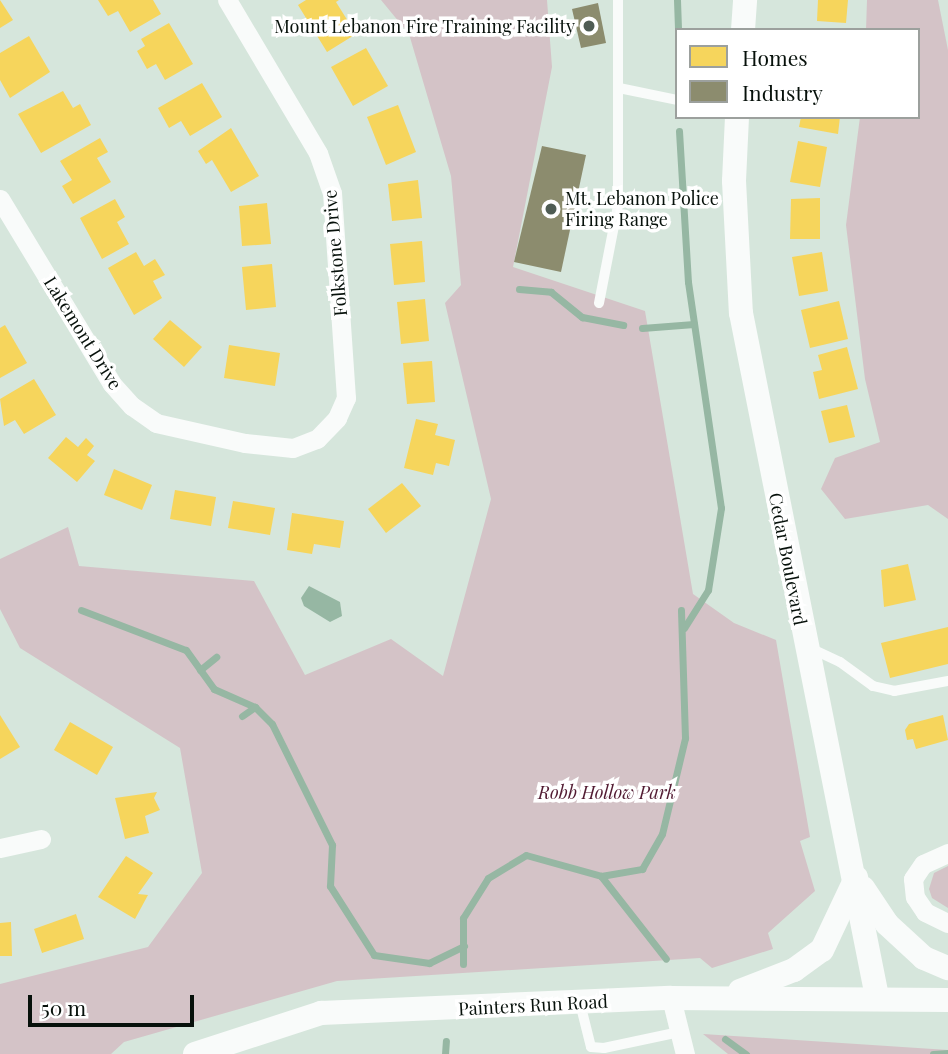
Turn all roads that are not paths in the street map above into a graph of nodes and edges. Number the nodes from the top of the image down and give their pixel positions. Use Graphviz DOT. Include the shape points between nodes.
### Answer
graph roads {
  1 [pos="227,0"];
  2 [pos="618,0"];
  3 [pos="744,0"];
  4 [pos="743,28"];
  5 [pos="619,88"];
  6 [pos="675,100"];
  7 [pos="737,119"];
  8 [pos="2,208"];
  9 [pos="599,303"];
  10 [pos="317,439"];
  11 [pos="806,646"];
  12 [pos="948,681"];
  13 [pos="41,839"];
  14 [pos="0,848"];
  15 [pos="948,853"];
  16 [pos="856,878"];
  17 [pos="948,923"];
  18 [pos="948,968"];
  19 [pos="726,997"];
  20 [pos="877,997"];
  21 [pos="671,998"];
  22 [pos="948,1000"];
  23 [pos="580,1003"];
  24 [pos="679,1032"];
  25 [pos="195,1054"];
  26 [pos="685,1054"];
  1 -- 10 [label="street, Folkstone Drive" via="317,153 332,193 346,398 337,418"];
  2 -- 5 [label="lane"];
  3 -- 4 [label="street"];
  5 -- 6 [label="lane"];
  5 -- 9 [label="lane" via="618,205"];
  7 -- 11 [label="street, Cedar Boulevard" via="734,181 741,313"];
  8 -- 10 [label="street, Lakemont Drive" via="112,384 156,423 275,447 293,448"];
  11 -- 12 [label="lane" via="873,685 894,691"];
  11 -- 16 [label="street, Cedar Boulevard"];
  13 -- 14 [label="street"];
  15 -- 17 [label="street" via="923,864 913,879 915,897 925,912"];
  16 -- 18 [label="street" via="887,924 924,958"];
  16 -- 19 [label="street" via="822,950 794,970"];
  16 -- 20 [label="street, Cedar Boulevard"];
  19 -- 20 [label="street, Painters Run Road"];
  19 -- 21 [label="street, Painters Run Road"];
  20 -- 22 [label="street, Painters Run Road"];
  21 -- 23 [label="street, Painters Run Road"];
  21 -- 24 [label="street"];
  23 -- 24 [label="lane" via="591,1047"];
  23 -- 25 [label="street, Painters Run Road" via="321,1013"];
  24 -- 26 [label="street"];
}
